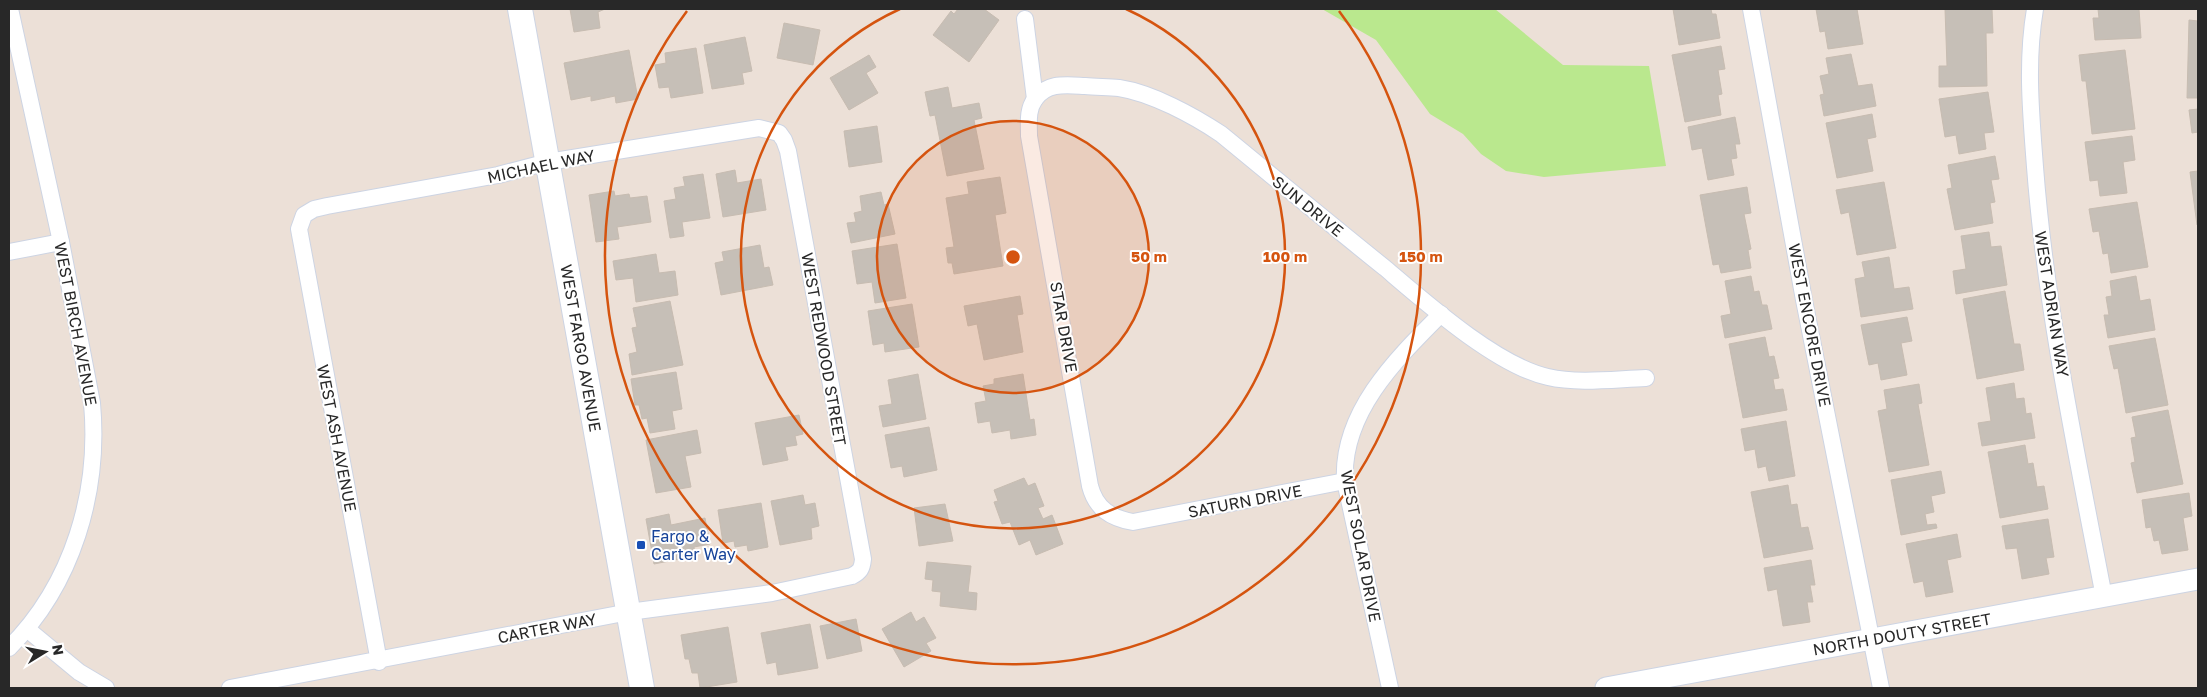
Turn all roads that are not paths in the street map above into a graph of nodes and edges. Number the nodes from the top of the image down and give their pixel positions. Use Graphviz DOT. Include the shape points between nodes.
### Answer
graph roads {
  1 [pos="10,9"];
  2 [pos="520,9"];
  3 [pos="1751,9"];
  4 [pos="2035,9"];
  5 [pos="1025,19"];
  6 [pos="1035,99"];
  7 [pos="779,133"];
  8 [pos="548,162"];
  9 [pos="304,215"];
  10 [pos="61,242"];
  11 [pos="9,252"];
  12 [pos="1441,314"];
  13 [pos="1646,378"];
  14 [pos="1346,482"];
  15 [pos="1144,520"];
  16 [pos="862,568"];
  17 [pos="2198,580"];
  18 [pos="2104,597"];
  19 [pos="629,612"];
  20 [pos="27,630"];
  21 [pos="1873,640"];
  22 [pos="9,648"];
  23 [pos="379,662"];
  24 [pos="106,688"];
  25 [pos="230,688"];
  26 [pos="642,688"];
  27 [pos="1390,688"];
  28 [pos="1606,688"];
  29 [pos="1881,688"];
  1 -- 10 [label="street, WEST BIRCH AVENUE"];
  2 -- 8 [label="main road, WEST FARGO AVENUE"];
  3 -- 21 [label="street, WEST ENCORE DRIVE" via="1804,300"];
  4 -- 18 [label="street, WEST ADRIAN WAY" via="2029,55 2040,231"];
  5 -- 6 [label="street"];
  6 -- 12 [label="street, SUN DRIVE" via="1049,88 1061,84 1120,88 1192,115 1221,134"];
  6 -- 15 [label="street, STAR DRIVE" via="1029,114 1029,136 1092,494 1112,517 1133,522"];
  7 -- 8 [label="street, MICHAEL WAY" via="759,128"];
  7 -- 16 [label="street, WEST REDWOOD STREET" via="788,151 863,559"];
  8 -- 9 [label="street, MICHAEL WAY" via="498,175 327,206"];
  8 -- 19 [label="main road, WEST FARGO AVENUE"];
  9 -- 23 [label="street, WEST ASH AVENUE" via="300,229 306,265"];
  10 -- 11 [label="street"];
  10 -- 20 [label="street, WEST BIRCH AVENUE" via="92,403 93,465 79,534 62,575"];
  12 -- 13 [label="street, SUN DRIVE" via="1527,371 1565,379"];
  12 -- 14 [label="street, WEST SOLAR DRIVE" via="1397,361 1362,410 1346,452"];
  14 -- 15 [label="street, SATURN DRIVE"];
  14 -- 27 [label="street, WEST SOLAR DRIVE"];
  16 -- 19 [label="street, CARTER WAY" via="852,576 772,593"];
  17 -- 18 [label="street, NORTH DOUTY STREET"];
  18 -- 21 [label="street, NORTH DOUTY STREET"];
  19 -- 23 [label="street, CARTER WAY"];
  19 -- 26 [label="main road, WEST FARGO AVENUE"];
  20 -- 22 [label="street"];
  20 -- 24 [label="street" via="79,672"];
  21 -- 28 [label="street, NORTH DOUTY STREET"];
  21 -- 29 [label="street, WEST ENCORE DRIVE"];
  23 -- 25 [label="street, CARTER WAY"];
}
